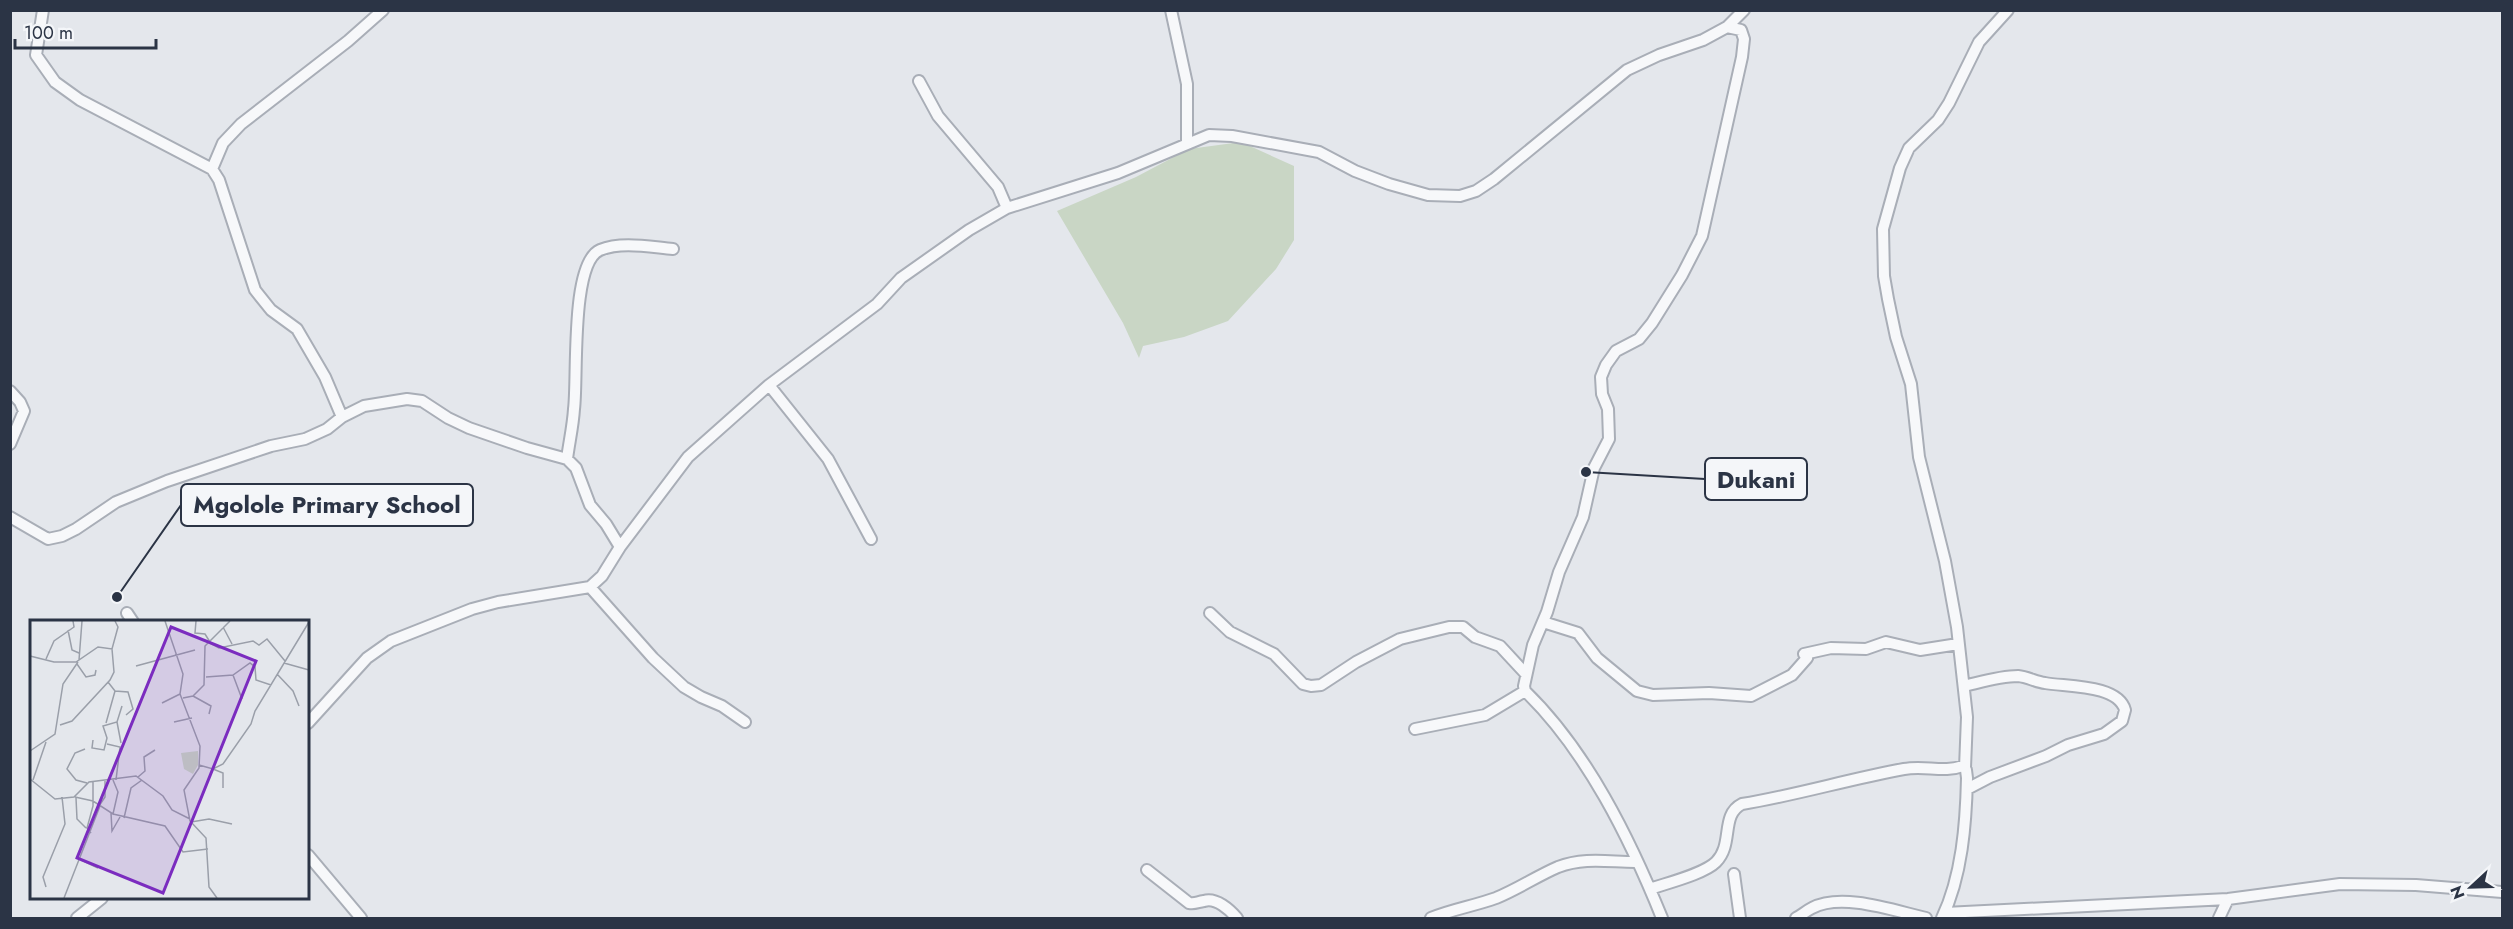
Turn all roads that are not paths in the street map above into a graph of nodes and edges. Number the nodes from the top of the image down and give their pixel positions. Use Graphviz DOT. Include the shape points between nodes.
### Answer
graph roads {
  1 [pos="43,10"];
  2 [pos="383,10"];
  3 [pos="1171,10"];
  4 [pos="1744,10"];
  5 [pos="2008,10"];
  6 [pos="1727,27"];
  7 [pos="919,81"];
  8 [pos="1187,143"];
  9 [pos="212,169"];
  10 [pos="1007,208"];
  11 [pos="673,249"];
  12 [pos="769,385"];
  13 [pos="10,391"];
  14 [pos="342,417"];
  15 [pos="10,444"];
  16 [pos="567,459"];
  17 [pos="10,517"];
  18 [pos="871,539"];
  19 [pos="620,546"];
  20 [pos="590,587"];
  21 [pos="1210,613"];
  22 [pos="1543,622"];
  23 [pos="1958,644"];
  24 [pos="1526,674"];
  25 [pos="1964,686"];
  26 [pos="1525,691"];
  27 [pos="309,722"];
  28 [pos="745,722"];
  29 [pos="1415,729"];
  30 [pos="1965,768"];
  31 [pos="1967,789"];
  32 [pos="309,856"];
  33 [pos="1635,862"];
  34 [pos="1146,870"];
  35 [pos="1734,874"];
  36 [pos="1650,889"];
  37 [pos="2502,892"];
  38 [pos="2228,898"];
  39 [pos="100,899"];
  40 [pos="1943,916"];
  41 [pos="77,918"];
  42 [pos="361,918"];
  43 [pos="1237,918"];
  44 [pos="1431,918"];
  45 [pos="1662,918"];
  46 [pos="1740,918"];
  47 [pos="1796,918"];
  48 [pos="1926,918"];
  49 [pos="2219,918"];
  1 -- 9 [label="street" via="36,55 55,82 80,100"];
  2 -- 9 [label="street" via="241,124 223,143"];
  3 -- 8 [label="street" via="1187,84"];
  4 -- 6 [label="street"];
  5 -- 23 [label="street" via="1979,42 1938,120 1909,148 1883,229 1888,299 1910,380 1919,457 1945,561"];
  6 -- 8 [label="street" via="1627,70 1494,179 1460,196 1428,195 1389,184 1310,150 1232,136 1209,135"];
  6 -- 22 [label="street" via="1741,30 1744,39 1706,224 1682,276 1652,323 1639,339 1616,351 1601,377 1608,409 1608,439 1594,468 1583,517"];
  7 -- 10 [label="street" via="938,116 998,188"];
  8 -- 10 [label="street" via="1118,173"];
  9 -- 14 [label="street" via="255,290 271,310 297,329 325,377"];
  10 -- 12 [label="street" via="901,278 877,304"];
  11 -- 16 [label="street" via="617,246 598,251 589,259 579,302 574,408"];
  12 -- 18 [label="street" via="828,459"];
  12 -- 19 [label="street" via="688,457"];
  13 -- 15 [label="street" via="24,411"];
  14 -- 16 [label="street" via="364,406 407,399 422,401 469,428"];
  14 -- 17 [label="street" via="305,440 238,456 116,502 62,536 48,539"];
  16 -- 19 [label="street" via="576,468 590,505"];
  19 -- 20 [label="street" via="602,576"];
  20 -- 27 [label="street" via="472,609 391,641 367,658"];
  20 -- 28 [label="street" via="684,687"];
  21 -- 24 [label="street" via="1230,632 1274,654 1292,674 1311,686 1321,686 1400,639 1449,627 1463,627 1475,637 1500,646"];
  22 -- 23 [label="street" via="1578,633 1597,658 1618,676 1637,691 1653,695 1751,696 1792,675 1807,658 1804,654 1866,649 1886,642 1920,650"];
  22 -- 24 [label="street"];
  23 -- 25 [label="street"];
  24 -- 26 [label="street"];
  25 -- 30 [label="street" via="1968,734"];
  25 -- 31 [label="street" via="2024,677 2042,683 2091,688 2120,702 2125,710 2122,721 2104,734 2068,745"];
  26 -- 29 [label="street" via="1485,715"];
  26 -- 33 [label="street" via="1569,743 1616,817"];
  30 -- 31 [label="street"];
  30 -- 36 [label="street" via="1917,767 1742,804 1730,814 1725,848 1714,864"];
  31 -- 40 [label="street" via="1961,848"];
  32 -- 42 [label="street"];
  33 -- 36 [label="street"];
  33 -- 44 [label="street" via="1597,859 1558,867 1508,893"];
  34 -- 43 [label="street" via="1190,903 1218,902"];
  35 -- 46 [label="street"];
  36 -- 45 [label="street"];
  37 -- 38 [label="street" via="2340,884"];
  38 -- 40 [label="street"];
  38 -- 49 [label="street"];
  39 -- 41 [label="street"];
  47 -- 48 [label="street" via="1813,907 1835,903 1869,905"];
}
